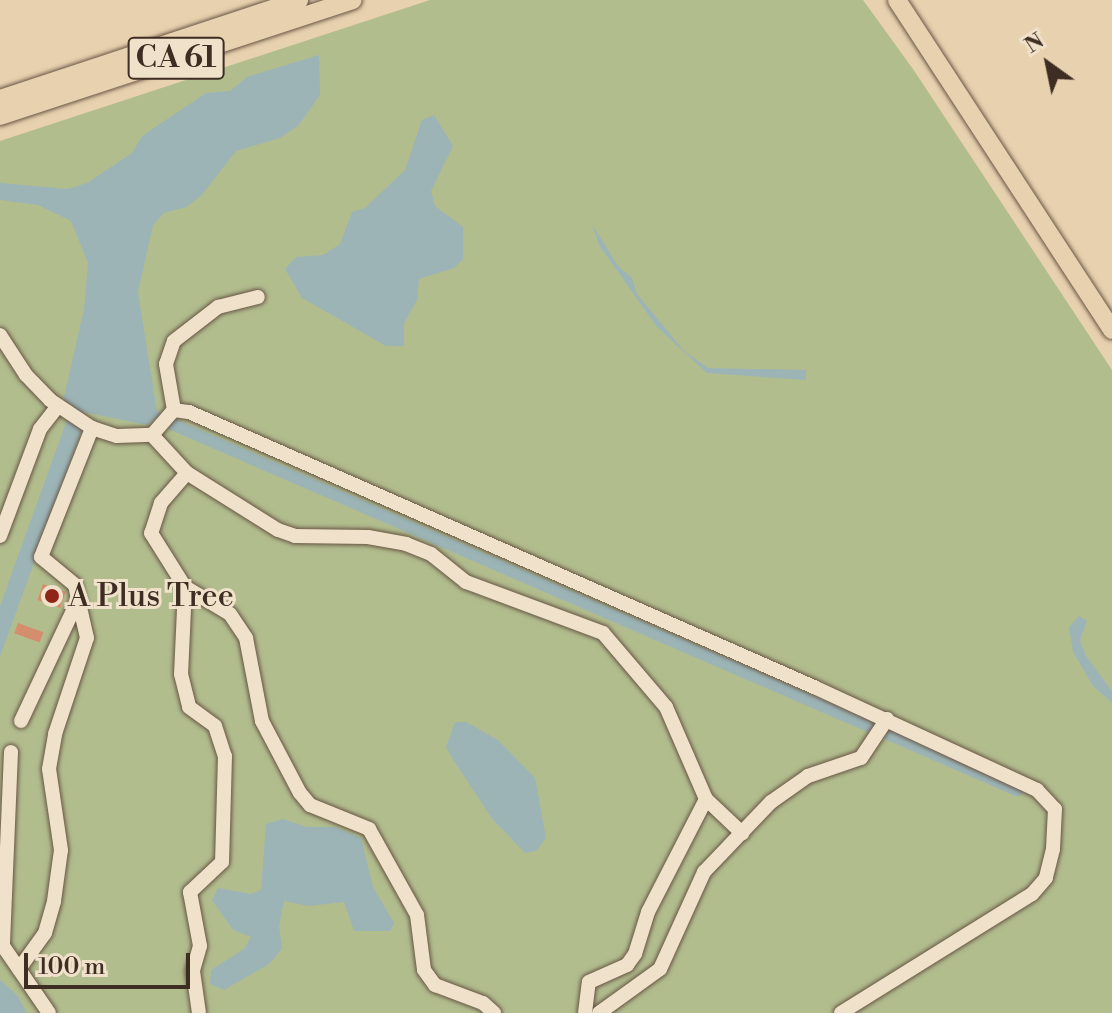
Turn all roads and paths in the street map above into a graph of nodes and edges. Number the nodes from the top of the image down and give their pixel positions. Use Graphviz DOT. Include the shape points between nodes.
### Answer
graph roads {
  1 [pos="299,0"];
  2 [pos="352,0"];
  3 [pos="897,0"];
  4 [pos="0,99"];
  5 [pos="0,116"];
  6 [pos="258,297"];
  7 [pos="1112,330"];
  8 [pos="0,335"];
  9 [pos="61,409"];
  10 [pos="174,410"];
  11 [pos="88,426"];
  12 [pos="152,435"];
  13 [pos="187,473"];
  14 [pos="0,536"];
  15 [pos="185,587"];
  16 [pos="78,600"];
  17 [pos="887,719"];
  18 [pos="21,721"];
  19 [pos="11,752"];
  20 [pos="706,799"];
  21 [pos="742,833"];
  22 [pos="19,969"];
  23 [pos="46,1012"];
  24 [pos="199,1013"];
  25 [pos="494,1013"];
  26 [pos="585,1013"];
  27 [pos="599,1013"];
  28 [pos="841,1013"];
  1 -- 4 [label="main road, CA 61"];
  2 -- 5 [label="main road, CA 61"];
  3 -- 7 [label="main road"];
  6 -- 10 [label="lane" via="218,307 174,341 166,364"];
  8 -- 9 [label="lane" via="26,375"];
  9 -- 11 [label="lane"];
  9 -- 14 [label="lane" via="40,429"];
  10 -- 12 [label="lane"];
  10 -- 17 [label="lane" via="189,412"];
  11 -- 12 [label="lane" via="117,436"];
  11 -- 16 [label="lane" via="41,557 75,585"];
  12 -- 13 [label="lane"];
  13 -- 15 [label="lane" via="161,503 151,533"];
  13 -- 20 [label="lane" via="278,530 295,536 368,537 406,544 431,554 466,582 603,633 666,707"];
  15 -- 24 [label="lane" via="183,685 189,707 215,726 225,756 222,862 190,892 200,946 193,971"];
  15 -- 25 [label="lane" via="230,614 246,638 262,721 300,793 310,805 369,829 417,915 424,970 435,985 483,1003"];
  16 -- 18 [label="lane"];
  16 -- 22 [label="lane" via="87,638 49,769 59,875 45,933"];
  17 -- 21 [label="lane" via="870,751 787,789"];
  17 -- 28 [label="lane" via="1037,790 1055,809 1053,849 1046,878 1032,894"];
  19 -- 22 [label="lane" via="3,946"];
  20 -- 21 [label="lane"];
  20 -- 26 [label="lane" via="648,912 635,954 627,965 589,982"];
  21 -- 27 [label="lane" via="704,872 660,969"];
  22 -- 23 [label="lane"];
}
